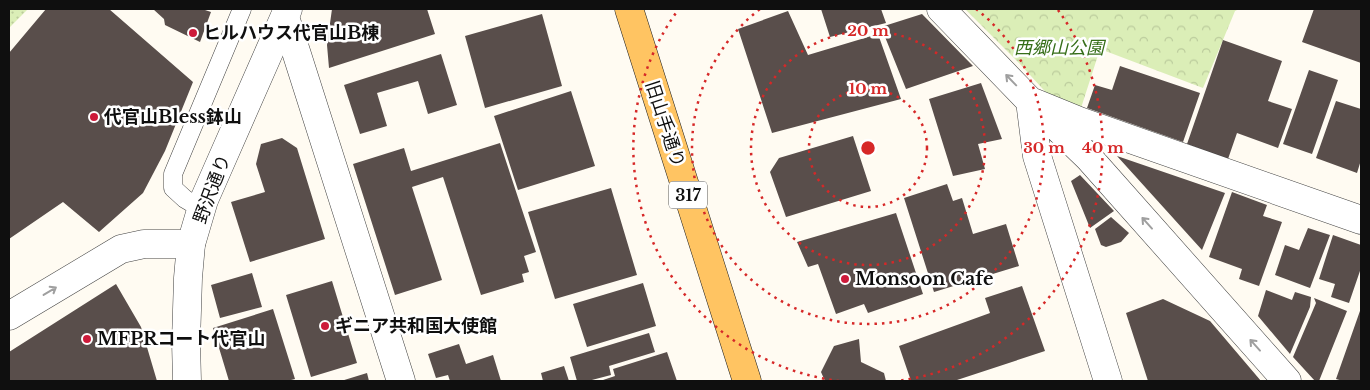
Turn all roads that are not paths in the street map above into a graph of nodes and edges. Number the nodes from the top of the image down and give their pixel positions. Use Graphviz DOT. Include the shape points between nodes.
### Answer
graph roads {
  1 [pos="242,9"];
  2 [pos="629,9"];
  3 [pos="941,9"];
  4 [pos="287,13"];
  5 [pos="1030,101"];
  6 [pos="202,209"];
  7 [pos="1361,220"];
  8 [pos="192,244"];
  9 [pos="9,316"];
  10 [pos="187,381"];
  11 [pos="401,381"];
  12 [pos="747,381"];
  13 [pos="1108,381"];
  14 [pos="1287,381"];
  1 -- 6 [label="lane" via="173,174 174,188 185,200"];
  2 -- 12 [label="main road, 旧山手通り / 317"];
  5 -- 3 [label="street, one-way"];
  4 -- 6 [label="street, 野沢通り"];
  4 -- 11 [label="street"];
  5 -- 7 [label="street"];
  5 -- 13 [label="street" via="1037,156"];
  14 -- 5 [label="street, one-way" via="1090,158"];
  6 -- 8 [label="street, 野沢通り"];
  9 -- 8 [label="street, one-way" via="121,250 144,244"];
  8 -- 10 [label="street, 野沢通り" via="188,278"];
}
